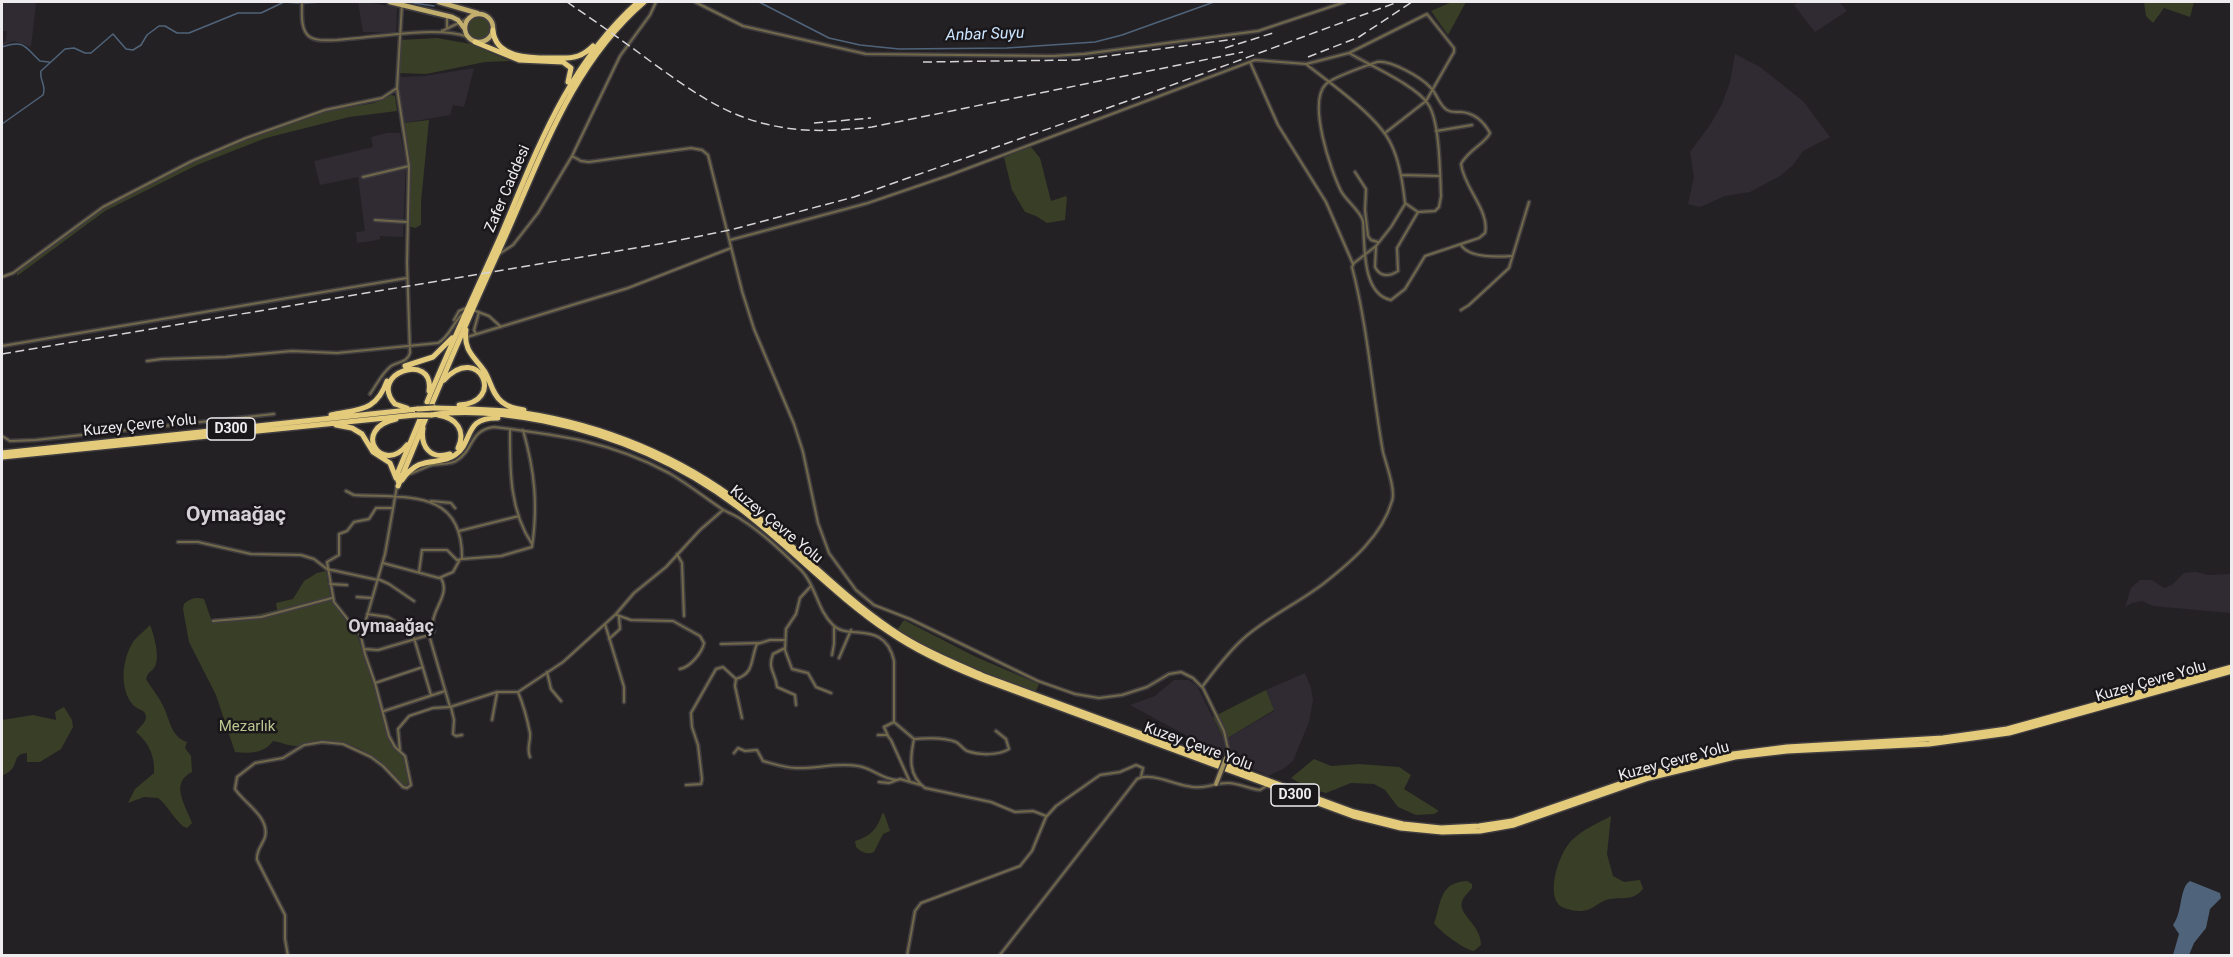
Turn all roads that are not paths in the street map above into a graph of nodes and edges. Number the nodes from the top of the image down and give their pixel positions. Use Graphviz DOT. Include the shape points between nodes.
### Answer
graph roads {
  1 [pos="302,2"];
  2 [pos="390,2"];
  3 [pos="439,2"];
  4 [pos="638,2"];
  5 [pos="644,2"];
  6 [pos="656,2"];
  7 [pos="695,2"];
  8 [pos="1345,2"];
  9 [pos="402,4"];
  10 [pos="479,14"];
  11 [pos="447,16"];
  12 [pos="463,26"];
  13 [pos="447,30"];
  14 [pos="493,30"];
  15 [pos="440,32"];
  16 [pos="399,35"];
  17 [pos="468,37"];
  18 [pos="476,42"];
  19 [pos="600,42"];
  20 [pos="1349,53"];
  21 [pos="1250,62"];
  22 [pos="1306,64"];
  23 [pos="1368,65"];
  24 [pos="1329,82"];
  25 [pos="397,88"];
  26 [pos="1433,90"];
  27 [pos="1426,101"];
  28 [pos="557,108"];
  29 [pos="1472,125"];
  30 [pos="1436,131"];
  31 [pos="1385,133"];
  32 [pos="572,156"];
  33 [pos="409,166"];
  34 [pos="1355,172"];
  35 [pos="1400,175"];
  36 [pos="1440,176"];
  37 [pos="363,177"];
  38 [pos="1529,202"];
  39 [pos="1405,203"];
  40 [pos="1418,212"];
  41 [pos="375,220"];
  42 [pos="407,222"];
  43 [pos="730,240"];
  44 [pos="1378,242"];
  45 [pos="1461,244"];
  46 [pos="1376,246"];
  47 [pos="731,248"];
  48 [pos="1365,255"];
  49 [pos="1511,256"];
  50 [pos="495,257"];
  51 [pos="1353,264"];
  52 [pos="2,277"];
  53 [pos="407,278"];
  54 [pos="472,310"];
  55 [pos="1461,310"];
  56 [pos="468,321"];
  57 [pos="461,324"];
  58 [pos="501,327"];
  59 [pos="476,334"];
  60 [pos="465,338"];
  61 [pos="410,345"];
  62 [pos="2,346"];
  63 [pos="147,361"];
  64 [pos="442,382"];
  65 [pos="370,394"];
  66 [pos="431,404"];
  67 [pos="418,409"];
  68 [pos="274,414"];
  69 [pos="415,415"];
  70 [pos="428,417"];
  71 [pos="309,423"];
  72 [pos="553,423"];
  73 [pos="584,426"];
  74 [pos="510,429"];
  75 [pos="523,430"];
  76 [pos="2,436"];
  77 [pos="413,436"];
  78 [pos="2,455"];
  79 [pos="404,476"];
  80 [pos="398,486"];
  81 [pos="346,490"];
  82 [pos="395,497"];
  83 [pos="429,500"];
  84 [pos="393,508"];
  85 [pos="455,508"];
  86 [pos="723,510"];
  87 [pos="519,516"];
  88 [pos="459,531"];
  89 [pos="178,542"];
  90 [pos="532,544"];
  91 [pos="678,554"];
  92 [pos="460,560"];
  93 [pos="383,563"];
  94 [pos="327,569"];
  95 [pos="419,572"];
  96 [pos="441,578"];
  97 [pos="378,580"];
  98 [pos="330,584"];
  99 [pos="347,585"];
  100 [pos="811,586"];
  101 [pos="357,597"];
  102 [pos="332,598"];
  103 [pos="372,598"];
  104 [pos="414,601"];
  105 [pos="368,614"];
  106 [pos="616,614"];
  107 [pos="684,616"];
  108 [pos="619,618"];
  109 [pos="213,621"];
  110 [pos="396,622"];
  111 [pos="605,623"];
  112 [pos="834,626"];
  113 [pos="851,630"];
  114 [pos="429,635"];
  115 [pos="361,637"];
  116 [pos="414,638"];
  117 [pos="609,639"];
  118 [pos="785,640"];
  119 [pos="759,643"];
  120 [pos="721,644"];
  121 [pos="785,648"];
  122 [pos="364,649"];
  123 [pos="831,655"];
  124 [pos="839,658"];
  125 [pos="423,667"];
  126 [pos="680,669"];
  127 [pos="2232,669"];
  128 [pos="547,672"];
  129 [pos="736,679"];
  130 [pos="375,682"];
  131 [pos="1202,687"];
  132 [pos="445,690"];
  133 [pos="497,692"];
  134 [pos="518,692"];
  135 [pos="831,693"];
  136 [pos="431,695"];
  137 [pos="561,701"];
  138 [pos="624,702"];
  139 [pos="796,705"];
  140 [pos="451,707"];
  141 [pos="384,711"];
  142 [pos="742,718"];
  143 [pos="492,720"];
  144 [pos="894,722"];
  145 [pos="996,731"];
  146 [pos="462,735"];
  147 [pos="878,735"];
  148 [pos="888,736"];
  149 [pos="914,739"];
  150 [pos="401,753"];
  151 [pos="734,753"];
  152 [pos="530,757"];
  153 [pos="1226,758"];
  154 [pos="1141,777"];
  155 [pos="898,780"];
  156 [pos="879,782"];
  157 [pos="910,782"];
  158 [pos="1216,784"];
  159 [pos="686,785"];
  160 [pos="921,785"];
  161 [pos="1268,785"];
  162 [pos="1046,817"];
  163 [pos="288,956"];
  164 [pos="907,956"];
  165 [pos="999,956"];
  1 -- 16 [label="street" via="304,29 313,39"];
  2 -- 9 [label="main road"];
  3 -- 10 [label="main road"];
  4 -- 19 [label="highway, Zafer Caddesi"];
  5 -- 50 [label="highway, Zafer Caddesi" via="605,43 574,87"];
  6 -- 32 [label="street" via="620,56"];
  7 -- 8 [label="street" via="742,26 866,54 1053,56 1258,31"];
  9 -- 11 [label="main road"];
  9 -- 16 [label="street"];
  10 -- 12 [label="main road" via="472,15"];
  10 -- 14 [label="main road" via="490,19"];
  11 -- 12 [label="main road"];
  11 -- 13 [label="street"];
  12 -- 13 [label="street"];
  12 -- 17 [label="main road"];
  13 -- 15 [label="street"];
  14 -- 18 [label="main road" via="487,40"];
  14 -- 19 [label="highway" via="502,49 528,58 573,57"];
  15 -- 16 [label="street"];
  15 -- 17 [label="street"];
  16 -- 25 [label="street"];
  17 -- 18 [label="main road"];
  18 -- 28 [label="highway" via="524,62 563,62 569,66 570,78"];
  19 -- 28 [label="highway, Zafer Caddesi"];
  20 -- 22 [label="street"];
  20 -- 23 [label="street"];
  20 -- 26 [label="street" via="1426,14 1454,50"];
  21 -- 22 [label="street"];
  21 -- 43 [label="street" via="950,175 868,203"];
  21 -- 51 [label="street" via="1278,125 1326,202"];
  22 -- 24 [label="street"];
  23 -- 24 [label="street"];
  23 -- 26 [label="street" via="1387,62"];
  23 -- 27 [label="street"];
  24 -- 31 [label="street"];
  24 -- 48 [label="street" via="1319,96 1323,142 1341,191 1361,215"];
  25 -- 33 [label="street"];
  25 -- 52 [label="street" via="385,98 325,110 192,161 103,207"];
  26 -- 27 [label="street"];
  26 -- 45 [label="street" via="1445,109 1470,113 1490,134 1461,164 1466,183 1484,214 1486,230 1479,238"];
  27 -- 30 [label="street"];
  27 -- 31 [label="street"];
  28 -- 54 [label="highway, Zafer Caddesi"];
  29 -- 30 [label="street"];
  30 -- 36 [label="street"];
  31 -- 35 [label="street"];
  32 -- 43 [label="street" via="588,162 691,148 702,150 710,158"];
  32 -- 50 [label="street" via="538,213 513,245"];
  33 -- 37 [label="street"];
  33 -- 42 [label="street"];
  34 -- 44 [label="street" via="1366,189 1368,236"];
  35 -- 36 [label="street"];
  35 -- 39 [label="street"];
  36 -- 40 [label="street" via="1439,207 1430,213"];
  38 -- 49 [label="street"];
  39 -- 40 [label="street"];
  39 -- 44 [label="street"];
  40 -- 46 [label="street" via="1397,248 1396,272 1384,275 1376,270"];
  41 -- 42 [label="street"];
  42 -- 53 [label="street"];
  43 -- 47 [label="street"];
  44 -- 46 [label="street"];
  45 -- 48 [label="street" via="1425,256 1405,289 1391,300 1374,286"];
  45 -- 49 [label="street" via="1466,251"];
  46 -- 48 [label="street"];
  47 -- 58 [label="street" via="628,288"];
  47 -- 131 [label="street" via="754,329 794,424 818,523 830,553 856,590 874,605 1038,681 1075,694 1099,698 1122,695 1181,672"];
  48 -- 51 [label="street"];
  49 -- 55 [label="street" via="1509,268"];
  50 -- 54 [label="highway, Zafer Caddesi"];
  51 -- 131 [label="street" via="1393,500 1367,546 1321,585 1245,637"];
  53 -- 61 [label="street"];
  53 -- 62 [label="street"];
  54 -- 56 [label="highway, Zafer Caddesi"];
  54 -- 57 [label="highway, Zafer Caddesi"];
  54 -- 58 [label="street" via="489,316"];
  54 -- 59 [label="street"];
  54 -- 61 [label="street" via="459,311 442,342"];
  56 -- 60 [label="highway"];
  56 -- 64 [label="highway, Zafer Caddesi"];
  57 -- 66 [label="highway, Zafer Caddesi"];
  57 -- 71 [label="highway" via="433,357 393,372 375,403"];
  58 -- 59 [label="street"];
  59 -- 60 [label="street"];
  60 -- 73 [label="highway" via="470,354 503,403"];
  61 -- 63 [label="street" via="337,353 292,351"];
  61 -- 65 [label="street" via="407,359 387,370"];
  64 -- 66 [label="highway, Zafer Caddesi"];
  64 -- 66 [label="highway" via="459,369 471,367 481,372 485,386 474,403"];
  66 -- 67 [label="highway, D300, bridge"];
  66 -- 67 [label="highway" via="430,386 424,374 411,369 397,373 389,386 392,401"];
  66 -- 70 [label="highway"];
  66 -- 73 [label="highway, Kuzey Çevre Yolu / D300" via="516,412"];
  66 -- 77 [label="highway"];
  67 -- 71 [label="highway, Kuzey Çevre Yolu / D300"];
  68 -- 76 [label="street" via="36,440 10,441"];
  69 -- 70 [label="highway, D300, bridge"];
  69 -- 71 [label="highway, Kuzey Çevre Yolu / D300"];
  69 -- 77 [label="highway" via="380,424 372,439 379,453 392,456 402,452"];
  70 -- 70 [label="highway" via="448,417 457,423 462,436 455,451 446,456 436,455 426,448 422,437"];
  70 -- 72 [label="highway, Kuzey Çevre Yolu / D300" via="443,413 486,414"];
  70 -- 80 [label="highway"];
  71 -- 78 [label="highway, Kuzey Çevre Yolu / D300"];
  71 -- 80 [label="highway" via="346,426 358,431 373,452 390,463"];
  72 -- 79 [label="highway" via="484,419 472,428 458,453 419,464"];
  72 -- 161 [label="highway, Kuzey Çevre Yolu / D300" via="634,448 707,486 756,521 872,620 931,657"];
  73 -- 127 [label="highway, Kuzey Çevre Yolu / D300" via="650,450 711,483 757,516 874,616 933,654 1308,796 1403,824 1454,827 1512,821 1648,774 1733,753 1943,738 2007,729"];
  74 -- 75 [label="street"];
  74 -- 79 [label="street" via="485,429 457,460"];
  74 -- 87 [label="street" via="510,475"];
  75 -- 86 [label="street" via="583,440 633,456 677,478"];
  75 -- 90 [label="street" via="534,478 536,514"];
  77 -- 80 [label="highway" via="398,472"];
  79 -- 80 [label="highway"];
  80 -- 82 [label="street"];
  81 -- 82 [label="street" via="354,495"];
  82 -- 83 [label="street"];
  82 -- 84 [label="street"];
  83 -- 85 [label="street" via="450,502"];
  83 -- 88 [label="street" via="450,514"];
  84 -- 93 [label="street"];
  84 -- 94 [label="street" via="376,508 369,519 354,522 339,534 339,555 328,561"];
  86 -- 91 [label="street"];
  86 -- 100 [label="street" via="755,529 801,570"];
  87 -- 88 [label="street"];
  87 -- 90 [label="street"];
  88 -- 92 [label="street"];
  89 -- 94 [label="street" via="198,542 251,554 301,555"];
  90 -- 92 [label="street" via="501,556"];
  91 -- 106 [label="street"];
  91 -- 107 [label="street" via="682,563"];
  92 -- 95 [label="street" via="447,550 422,550"];
  92 -- 96 [label="street" via="453,572"];
  93 -- 95 [label="street"];
  93 -- 97 [label="street"];
  94 -- 97 [label="street"];
  94 -- 98 [label="street"];
  95 -- 96 [label="street"];
  96 -- 114 [label="street" via="442,596 434,631"];
  97 -- 103 [label="street"];
  97 -- 104 [label="street"];
  98 -- 99 [label="street"];
  98 -- 102 [label="street"];
  100 -- 112 [label="street"];
  100 -- 118 [label="street" via="800,598"];
  101 -- 103 [label="street"];
  102 -- 109 [label="street" via="261,617"];
  102 -- 115 [label="street"];
  103 -- 105 [label="street"];
  105 -- 110 [label="street"];
  105 -- 115 [label="street"];
  106 -- 108 [label="street"];
  106 -- 111 [label="street"];
  108 -- 117 [label="street" via="620,629"];
  108 -- 126 [label="street" via="674,621 700,636 703,649"];
  111 -- 117 [label="street"];
  111 -- 128 [label="street"];
  112 -- 113 [label="street"];
  112 -- 123 [label="street"];
  113 -- 124 [label="street"];
  113 -- 144 [label="street" via="877,636 892,652"];
  114 -- 116 [label="street"];
  114 -- 132 [label="street"];
  115 -- 122 [label="street"];
  116 -- 122 [label="street" via="375,650"];
  116 -- 125 [label="street"];
  117 -- 138 [label="street" via="624,687"];
  118 -- 119 [label="street"];
  118 -- 121 [label="street"];
  119 -- 120 [label="street"];
  119 -- 129 [label="street" via="749,672"];
  121 -- 135 [label="street" via="792,669 808,673 816,687"];
  121 -- 139 [label="street" via="773,654 771,670 777,687 795,695"];
  122 -- 130 [label="street"];
  125 -- 130 [label="street"];
  125 -- 136 [label="street"];
  127 -- 161 [label="highway, Kuzey Çevre Yolu / D300" via="2009,733 1929,744 1786,751 1711,762 1649,778 1525,822 1480,831 1401,828 1353,816"];
  128 -- 134 [label="street"];
  128 -- 137 [label="street" via="551,689"];
  129 -- 142 [label="street"];
  129 -- 159 [label="street" via="723,667 717,668 691,713 702,779 701,784"];
  130 -- 141 [label="street"];
  131 -- 153 [label="street" via="1224,731"];
  132 -- 136 [label="street"];
  132 -- 140 [label="street"];
  133 -- 134 [label="street"];
  133 -- 140 [label="street"];
  133 -- 143 [label="street"];
  134 -- 152 [label="street" via="527,717"];
  136 -- 141 [label="street"];
  140 -- 146 [label="street" via="453,734"];
  140 -- 150 [label="street" via="433,708 405,719 398,732"];
  141 -- 150 [label="street" via="389,736"];
  144 -- 148 [label="street" via="884,727"];
  144 -- 149 [label="street"];
  145 -- 149 [label="street" via="1008,741 1006,751 984,754 966,750 956,742"];
  147 -- 148 [label="street"];
  148 -- 157 [label="street"];
  149 -- 160 [label="street" via="910,766"];
  150 -- 163 [label="street" via="411,782 407,788 371,758 333,742 304,745 283,758 255,763 237,777 235,789 254,807 265,830 257,860 285,915"];
  151 -- 155 [label="street" via="738,748 757,750 763,761 790,768 860,766"];
  153 -- 158 [label="street, bridge"];
  154 -- 158 [label="street" via="1188,787 1207,788"];
  154 -- 162 [label="street" via="1143,769 1138,765 1103,773"];
  154 -- 165 [label="street"];
  155 -- 156 [label="street"];
  155 -- 157 [label="street"];
  157 -- 160 [label="street"];
  158 -- 161 [label="street" via="1233,783 1258,790"];
  160 -- 162 [label="street"];
  162 -- 164 [label="street" via="1032,851 1020,866 917,906"];
}
